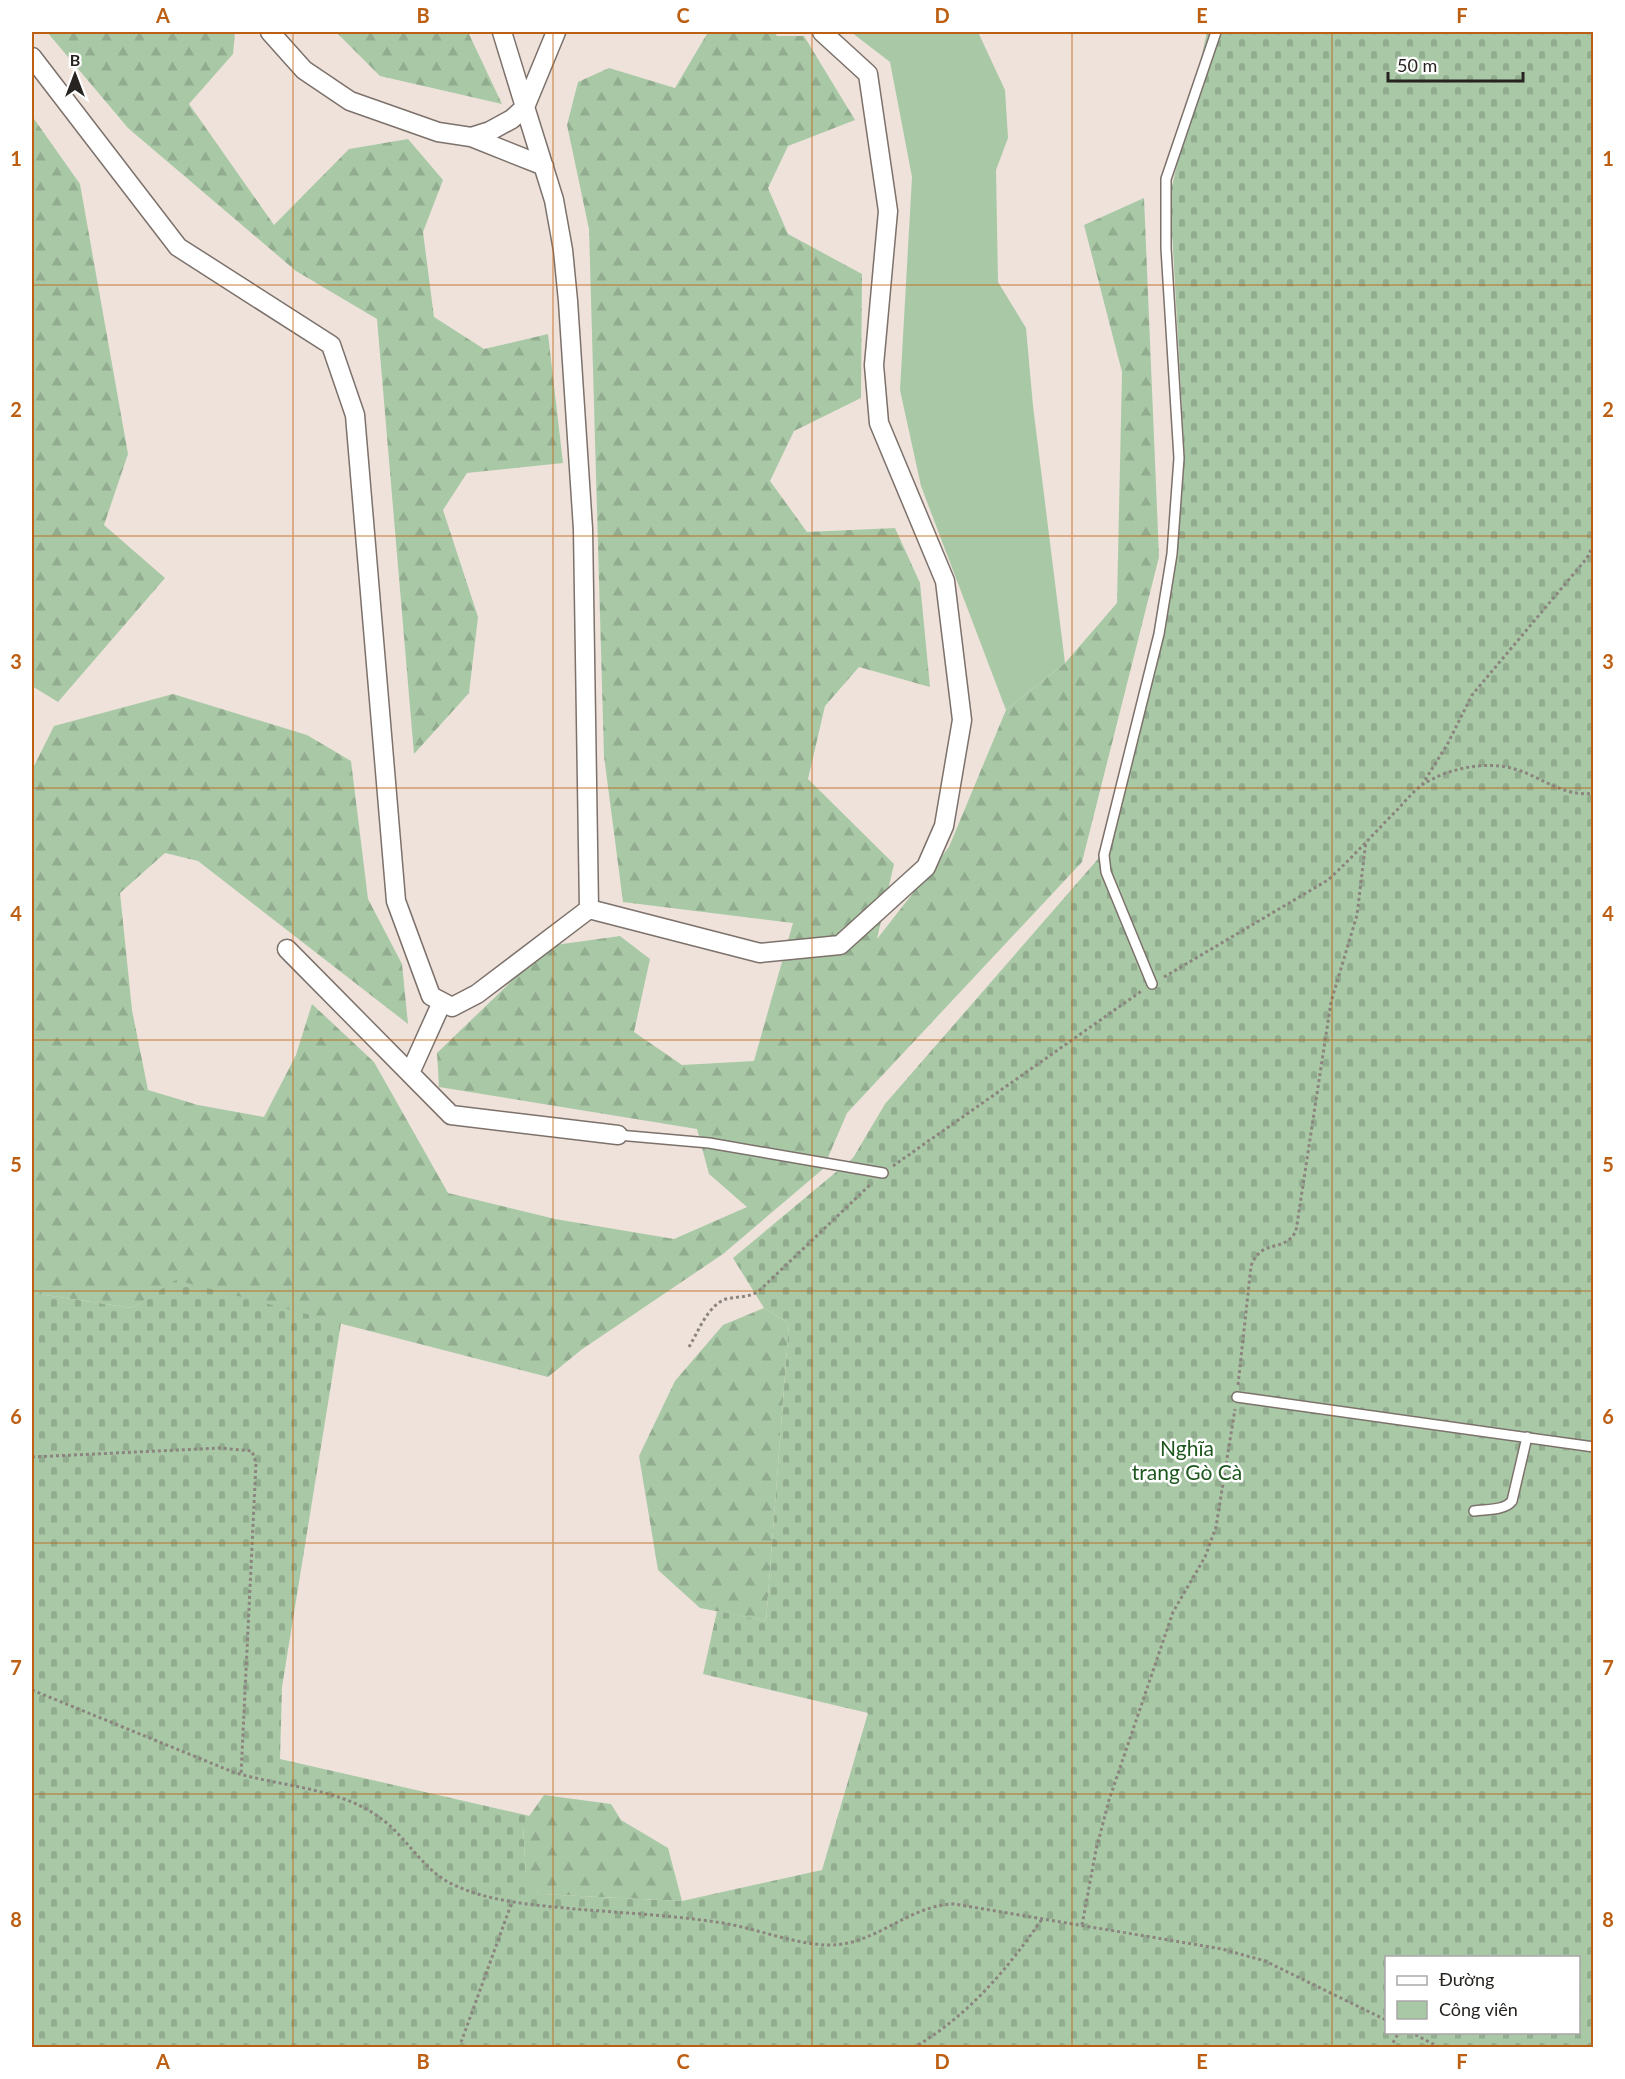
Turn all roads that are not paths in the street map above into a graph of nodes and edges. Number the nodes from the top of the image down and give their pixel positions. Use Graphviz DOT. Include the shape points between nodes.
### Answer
graph roads {
  1 [pos="270,32"];
  2 [pos="502,32"];
  3 [pos="556,32"];
  4 [pos="822,32"];
  5 [pos="1216,32"];
  6 [pos="32,57"];
  7 [pos="525,107"];
  8 [pos="471,137"];
  9 [pos="544,166"];
  10 [pos="589,909"];
  11 [pos="287,950"];
  12 [pos="1152,984"];
  13 [pos="442,1002"];
  14 [pos="410,1073"];
  15 [pos="618,1135"];
  16 [pos="883,1173"];
  17 [pos="1237,1397"];
  18 [pos="1527,1437"];
  19 [pos="1593,1447"];
  20 [pos="1474,1511"];
  1 -- 8 [label="street" via="304,70 350,102 438,132"];
  2 -- 7 [label="street"];
  3 -- 7 [label="street"];
  4 -- 10 [label="street" via="868,74 888,211 874,364 879,423 945,581 962,720 944,826 926,867 840,945 760,953"];
  5 -- 12 [label="lane" via="1166,179 1166,248 1179,458 1172,554 1159,634 1104,855 1106,872"];
  6 -- 13 [label="street" via="178,248 331,345 355,415 396,901 431,996"];
  7 -- 8 [label="street" via="512,119"];
  7 -- 9 [label="street"];
  8 -- 9 [label="street"];
  9 -- 10 [label="street" via="555,200 563,250 583,529"];
  10 -- 13 [label="street" via="477,994 452,1007"];
  11 -- 14 [label="street"];
  13 -- 14 [label="street"];
  14 -- 15 [label="street" via="451,1115"];
  15 -- 16 [label="lane" via="709,1143"];
  17 -- 18 [label="lane"];
  18 -- 19 [label="lane"];
  18 -- 20 [label="lane" via="1512,1501 1504,1507"];
}
